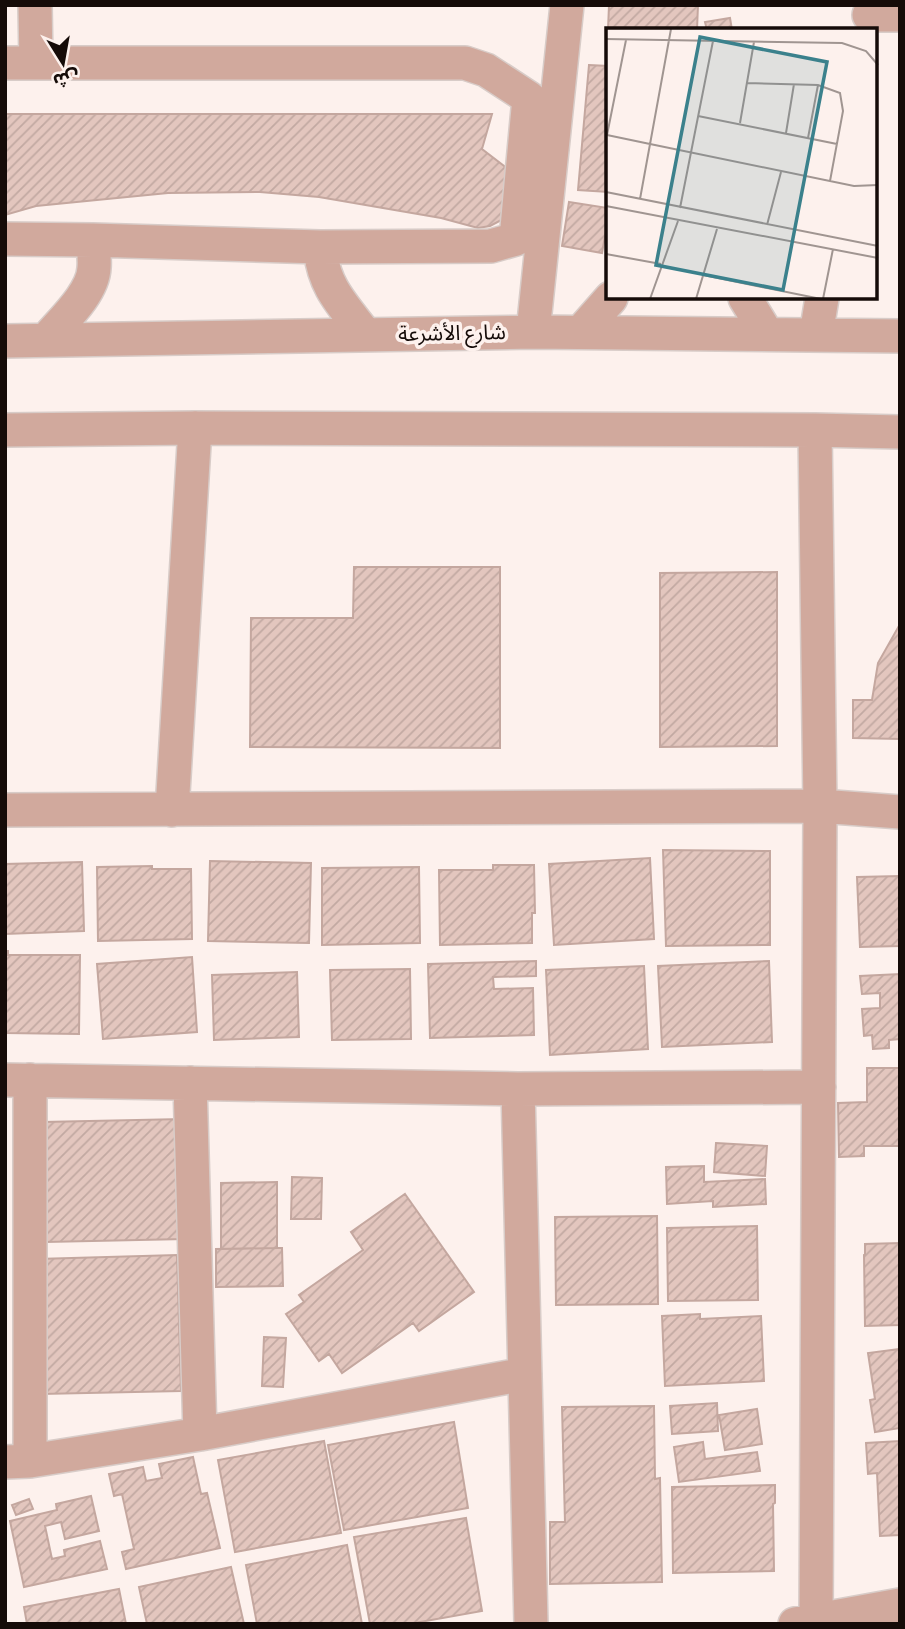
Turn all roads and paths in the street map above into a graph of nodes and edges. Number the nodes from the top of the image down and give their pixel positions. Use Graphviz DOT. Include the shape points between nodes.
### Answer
graph roads {
  1 [pos="35,5"];
  2 [pos="567,5"];
  3 [pos="20,63"];
  4 [pos="5,239"];
  5 [pos="93,240"];
  6 [pos="320,247"];
  7 [pos="610,299"];
  8 [pos="746,299"];
  9 [pos="822,299"];
  10 [pos="533,332"];
  11 [pos="581,332"];
  12 [pos="365,334"];
  13 [pos="766,334"];
  14 [pos="816,335"];
  15 [pos="900,336"];
  16 [pos="46,340"];
  17 [pos="5,341"];
  18 [pos="195,428"];
  19 [pos="5,430"];
  20 [pos="814,430"];
  21 [pos="900,432"];
  22 [pos="820,806"];
  23 [pos="5,810"];
  24 [pos="172,810"];
  25 [pos="900,812"];
  26 [pos="18,1080"];
  27 [pos="190,1083"];
  28 [pos="819,1087"];
  29 [pos="518,1089"];
  30 [pos="525,1374"];
  31 [pos="200,1434"];
  32 [pos="17,1461"];
  33 [pos="900,1605"];
  34 [pos="805,1622"];
  35 [pos="531,1624"];
  1 -- 3 [label="street"];
  2 -- 10 [label="street"];
  3 -- 6 [label="street" via="465,63 486,70 529,98 516,239 491,246"];
  4 -- 5 [label="street"];
  5 -- 6 [label="street"];
  5 -- 16 [label="street" via="92,281"];
  6 -- 12 [label="street" via="326,280"];
  7 -- 11 [label="street"];
  8 -- 13 [label="street"];
  9 -- 14 [label="street"];
  10 -- 11 [label="street, شارع الأشرعة"];
  10 -- 12 [label="street, شارع الأشرعة"];
  11 -- 13 [label="street, شارع الأشرعة"];
  12 -- 16 [label="street, شارع الأشرعة"];
  13 -- 14 [label="street, شارع الأشرعة"];
  14 -- 15 [label="street, شارع الأشرعة"];
  16 -- 17 [label="street, شارع الأشرعة"];
  18 -- 19 [label="street"];
  18 -- 20 [label="street"];
  18 -- 24 [label="street"];
  20 -- 21 [label="street"];
  20 -- 22 [label="street"];
  22 -- 24 [label="street"];
  22 -- 25 [label="street"];
  22 -- 28 [label="street"];
  23 -- 24 [label="street"];
  26 -- 27 [label="street"];
  26 -- 32 [label="street"];
  27 -- 29 [label="street"];
  27 -- 31 [label="street"];
  28 -- 29 [label="street"];
  28 -- 34 [label="street"];
  29 -- 30 [label="street"];
  30 -- 31 [label="street"];
  30 -- 35 [label="street"];
  31 -- 32 [label="street"];
  33 -- 34 [label="street"];
}
